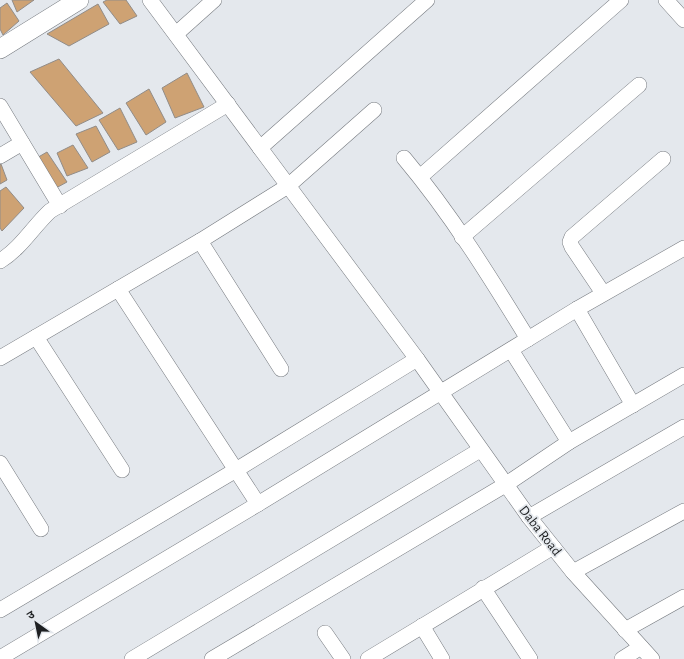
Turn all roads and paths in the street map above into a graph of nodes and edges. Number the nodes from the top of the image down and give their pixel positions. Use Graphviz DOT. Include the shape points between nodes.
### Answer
graph roads {
  1 [pos="150,0"];
  2 [pos="214,0"];
  3 [pos="427,0"];
  4 [pos="621,0"];
  5 [pos="666,0"];
  6 [pos="68,3"];
  7 [pos="684,20"];
  8 [pos="176,34"];
  9 [pos="0,49"];
  10 [pos="639,85"];
  11 [pos="228,104"];
  12 [pos="0,106"];
  13 [pos="374,110"];
  14 [pos="22,143"];
  15 [pos="260,148"];
  16 [pos="0,156"];
  17 [pos="404,158"];
  18 [pos="663,159"];
  19 [pos="420,177"];
  20 [pos="288,186"];
  21 [pos="60,206"];
  22 [pos="462,237"];
  23 [pos="200,240"];
  24 [pos="684,248"];
  25 [pos="0,261"];
  26 [pos="118,289"];
  27 [pos="604,293"];
  28 [pos="577,309"];
  29 [pos="36,337"];
  30 [pos="528,339"];
  31 [pos="511,350"];
  32 [pos="0,358"];
  33 [pos="417,359"];
  34 [pos="281,369"];
  35 [pos="684,375"];
  36 [pos="441,393"];
  37 [pos="633,405"];
  38 [pos="684,427"];
  39 [pos="569,442"];
  40 [pos="480,450"];
  41 [pos="0,463"];
  42 [pos="122,470"];
  43 [pos="236,470"];
  44 [pos="505,485"];
  45 [pos="258,504"];
  46 [pos="684,511"];
  47 [pos="529,517"];
  48 [pos="41,529"];
  49 [pos="554,547"];
  50 [pos="573,572"];
  51 [pos="483,588"];
  52 [pos="684,597"];
  53 [pos="0,610"];
  54 [pos="422,626"];
  55 [pos="625,630"];
  56 [pos="325,633"];
  57 [pos="641,647"];
  58 [pos="0,658"];
  59 [pos="132,659"];
  60 [pos="212,659"];
  61 [pos="343,659"];
  62 [pos="368,659"];
  63 [pos="442,659"];
  64 [pos="530,659"];
  65 [pos="622,659"];
  66 [pos="652,659"];
  1 -- 8 [label="street, Daba Road"];
  2 -- 8 [label="street"];
  3 -- 15 [label="street"];
  4 -- 19 [label="street"];
  5 -- 7 [label="street"];
  6 -- 9 [label="street"];
  8 -- 11 [label="street, Daba Road"];
  10 -- 22 [label="street"];
  11 -- 15 [label="street, Daba Road"];
  11 -- 21 [label="street"];
  12 -- 14 [label="street"];
  13 -- 20 [label="street"];
  14 -- 16 [label="street"];
  14 -- 21 [label="street"];
  15 -- 20 [label="street, Daba Road"];
  17 -- 19 [label="street"];
  18 -- 27 [label="street" via="572,237 572,248"];
  19 -- 22 [label="street"];
  20 -- 23 [label="street"];
  20 -- 33 [label="street, Daba Road"];
  21 -- 25 [label="street" via="40,221 21,246"];
  22 -- 30 [label="street"];
  23 -- 26 [label="street"];
  23 -- 34 [label="street"];
  24 -- 27 [label="street"];
  26 -- 29 [label="street"];
  26 -- 43 [label="street"];
  27 -- 28 [label="street"];
  28 -- 30 [label="street"];
  28 -- 37 [label="street"];
  29 -- 32 [label="street"];
  29 -- 42 [label="street"];
  30 -- 31 [label="street"];
  31 -- 36 [label="street"];
  31 -- 39 [label="street"];
  33 -- 36 [label="street, Daba Road"];
  33 -- 43 [label="street"];
  35 -- 37 [label="street"];
  36 -- 40 [label="street, Daba Road"];
  36 -- 45 [label="street"];
  37 -- 39 [label="street"];
  38 -- 47 [label="street"];
  39 -- 44 [label="street"];
  40 -- 44 [label="street, Daba Road"];
  40 -- 59 [label="street"];
  41 -- 48 [label="street"];
  43 -- 45 [label="street"];
  43 -- 53 [label="street"];
  44 -- 47 [label="street, Daba Road"];
  44 -- 60 [label="street"];
  45 -- 58 [label="street"];
  46 -- 50 [label="street"];
  47 -- 49 [label="street, Daba Road"];
  49 -- 50 [label="street, Daba Road"];
  49 -- 51 [label="street"];
  50 -- 55 [label="street, Daba Road"];
  51 -- 54 [label="street"];
  51 -- 64 [label="street"];
  52 -- 55 [label="street"];
  54 -- 62 [label="street"];
  54 -- 63 [label="street"];
  55 -- 57 [label="street, Daba Road"];
  56 -- 61 [label="street"];
  57 -- 65 [label="street"];
  57 -- 66 [label="street, Daba Road"];
}
